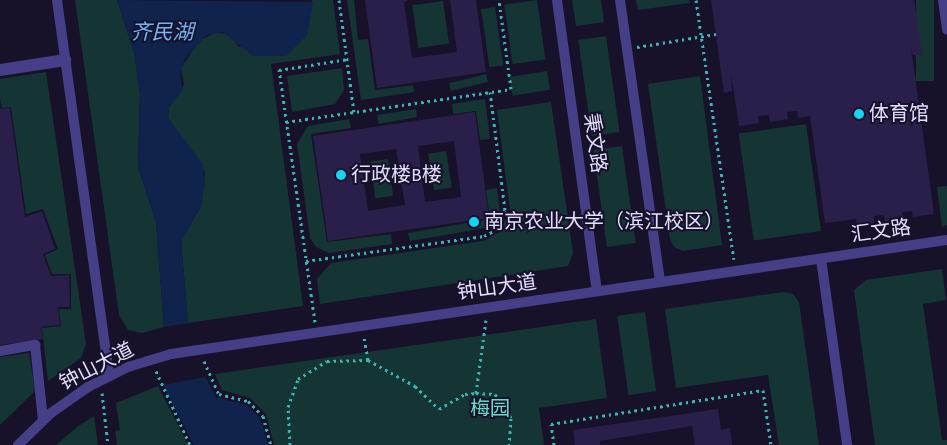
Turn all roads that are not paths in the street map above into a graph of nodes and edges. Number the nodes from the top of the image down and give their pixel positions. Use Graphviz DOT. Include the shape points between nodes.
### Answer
graph roads {
  1 [pos="56,0"];
  2 [pos="557,0"];
  3 [pos="620,0"];
  4 [pos="943,0"];
  5 [pos="947,30"];
  6 [pos="65,60"];
  7 [pos="0,70"];
  8 [pos="947,243"];
  9 [pos="821,259"];
  10 [pos="660,282"];
  11 [pos="597,291"];
  12 [pos="0,351"];
  13 [pos="105,378"];
  14 [pos="43,420"];
  15 [pos="18,445"];
  16 [pos="847,445"];
  1 -- 6 [label="lane"];
  2 -- 11 [label="lane, 秉文路"];
  3 -- 10 [label="lane"];
  4 -- 5 [label="lane"];
  6 -- 7 [label="street"];
  6 -- 13 [label="lane"];
  8 -- 9 [label="lane, 汇文路"];
  9 -- 10 [label="lane, 钟山大道"];
  9 -- 16 [label="lane"];
  10 -- 11 [label="lane, 钟山大道"];
  11 -- 13 [label="lane, 钟山大道" via="200,349 154,358"];
  12 -- 14 [label="lane" via="35,346"];
  13 -- 14 [label="lane, 钟山大道"];
  14 -- 15 [label="lane, 钟山大道"];
}
